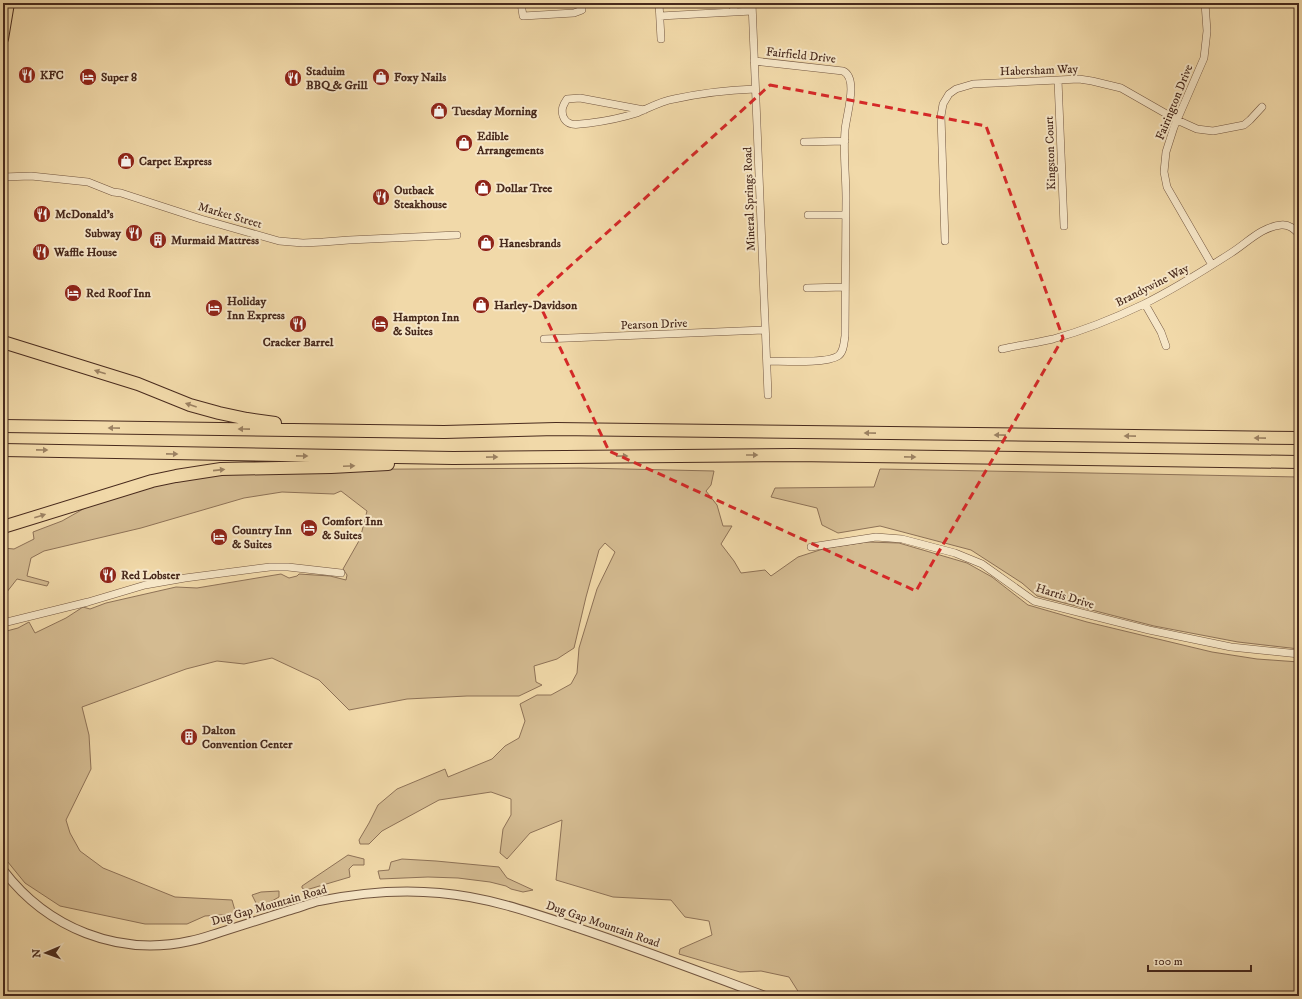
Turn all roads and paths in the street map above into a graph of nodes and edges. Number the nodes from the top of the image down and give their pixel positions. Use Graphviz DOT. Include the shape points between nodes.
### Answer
graph roads {
  1 [pos="9,3"];
  2 [pos="521,3"];
  3 [pos="582,3"];
  4 [pos="659,3"];
  5 [pos="733,3"];
  6 [pos="752,3"];
  7 [pos="1205,3"];
  8 [pos="734,12"];
  9 [pos="752,12"];
  10 [pos="660,16"];
  11 [pos="3,39"];
  12 [pos="661,39"];
  13 [pos="754,61"];
  14 [pos="1058,80"];
  15 [pos="755,89"];
  16 [pos="1262,107"];
  17 [pos="644,110"];
  18 [pos="1177,120"];
  19 [pos="845,140"];
  20 [pos="804,142"];
  21 [pos="3,177"];
  22 [pos="808,215"];
  23 [pos="845,215"];
  24 [pos="1064,226"];
  25 [pos="1299,234"];
  26 [pos="457,235"];
  27 [pos="945,241"];
  28 [pos="1212,265"];
  29 [pos="807,288"];
  30 [pos="845,288"];
  31 [pos="1145,304"];
  32 [pos="765,330"];
  33 [pos="544,339"];
  34 [pos="4,341"];
  35 [pos="1166,346"];
  36 [pos="1002,349"];
  37 [pos="767,361"];
  38 [pos="768,395"];
  39 [pos="3,426"];
  40 [pos="297,430"];
  41 [pos="1299,438"];
  42 [pos="3,450"];
  43 [pos="453,458"];
  44 [pos="1299,462"];
  45 [pos="3,527"];
  46 [pos="811,547"];
  47 [pos="342,572"];
  48 [pos="3,623"];
  49 [pos="1299,654"];
  50 [pos="3,870"];
  51 [pos="765,996"];
  1 -- 11 [label="main road"];
  2 -- 3 [label="street" via="523,16 574,13 582,10"];
  4 -- 10 [label="street"];
  5 -- 8 [label="street"];
  6 -- 9 [label="street, Mineral Springs Road"];
  7 -- 18 [label="street, Fairington Drive" via="1207,31 1204,58"];
  8 -- 9 [label="street"];
  8 -- 10 [label="street"];
  9 -- 13 [label="street, Mineral Springs Road"];
  10 -- 12 [label="street"];
  13 -- 15 [label="street, Mineral Springs Road"];
  13 -- 19 [label="street, Fairfield Drive" via="832,69 847,73 851,88"];
  14 -- 18 [label="street, Habersham Way" via="1079,79 1121,88"];
  14 -- 24 [label="street, Kingston Court"];
  14 -- 27 [label="street, Habersham Way" via="973,84 949,94 943,104 941,116"];
  15 -- 17 [label="street" via="727,90 673,99"];
  15 -- 32 [label="street, Mineral Springs Road"];
  16 -- 18 [label="street, Habersham Way" via="1244,125 1213,131 1197,129"];
  17 -- 17 [label="street" via="614,120 576,124 565,120 562,106 566,99 580,98"];
  18 -- 28 [label="street, Fairington Drive" via="1166,152 1164,172 1167,187"];
  19 -- 20 [label="street"];
  19 -- 23 [label="street, Fairfield Drive"];
  21 -- 26 [label="street, Market Street" via="31,176 88,182 113,192 279,241 303,243"];
  22 -- 23 [label="street"];
  23 -- 30 [label="street, Fairfield Drive"];
  25 -- 28 [label="street, Brandywine Way" via="1294,229 1281,225 1261,231 1242,247"];
  28 -- 31 [label="street, Brandywine Way"];
  29 -- 30 [label="street"];
  30 -- 37 [label="street, Fairfield Drive" via="845,336 843,350 839,356 824,360"];
  31 -- 35 [label="street"];
  31 -- 36 [label="street, Brandywine Way" via="1053,339"];
  32 -- 33 [label="street, Pearson Drive"];
  32 -- 37 [label="street, Mineral Springs Road"];
  40 -- 34 [label="highway, one-way" via="190,405 138,384"];
  37 -- 38 [label="street, Mineral Springs Road"];
  40 -- 39 [label="highway, one-way"];
  41 -- 40 [label="highway, one-way" via="556,429 444,432"];
  42 -- 43 [label="highway, one-way"];
  43 -- 44 [label="highway, one-way" via="793,455"];
  45 -- 43 [label="highway, one-way" via="152,481 221,469 361,466"];
  46 -- 49 [label="street, Harris Drive" via="876,537 902,539 955,553 982,564 1034,601 1149,630 1231,647"];
  47 -- 48 [label="street" via="270,567 185,578 145,585"];
  50 -- 51 [label="street, Dug Gap Mountain Road" via="34,903 66,925 105,940 160,945 192,941 317,902 390,892 442,893 485,899 534,913"];
}
